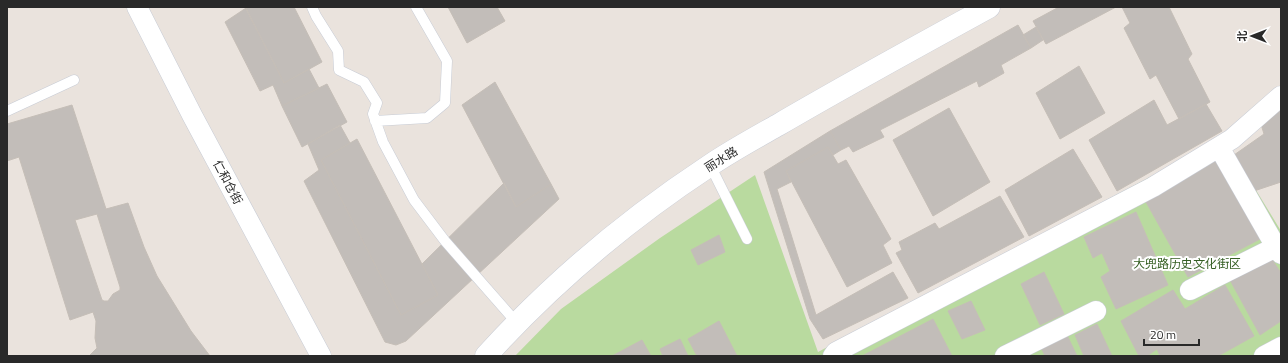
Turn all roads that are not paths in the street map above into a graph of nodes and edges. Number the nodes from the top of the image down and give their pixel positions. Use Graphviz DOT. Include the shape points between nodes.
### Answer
graph roads {
  1 [pos="137,7"];
  2 [pos="312,7"];
  3 [pos="416,7"];
  4 [pos="989,7"];
  5 [pos="74,80"];
  6 [pos="1281,96"];
  7 [pos="7,111"];
  8 [pos="375,121"];
  9 [pos="1218,148"];
  10 [pos="710,165"];
  11 [pos="747,239"];
  12 [pos="1278,250"];
  13 [pos="1190,290"];
  14 [pos="1096,311"];
  15 [pos="516,322"];
  16 [pos="1281,347"];
  17 [pos="320,356"];
  18 [pos="486,356"];
  19 [pos="833,356"];
  20 [pos="1005,356"];
  21 [pos="1264,356"];
  1 -- 17 [label="street, 仁和仓街"];
  2 -- 8 [label="lane" via="338,51 339,70 364,82 377,103 373,114"];
  3 -- 8 [label="lane" via="447,61 445,103 427,118"];
  4 -- 10 [label="street, 丽水路"];
  5 -- 7 [label="lane"];
  6 -- 9 [label="street"];
  8 -- 15 [label="lane" via="383,142 414,200 445,241"];
  9 -- 12 [label="street"];
  9 -- 19 [label="street" via="1153,187 836,352"];
  10 -- 11 [label="lane"];
  10 -- 15 [label="street, 丽水路" via="649,208 565,277"];
  12 -- 13 [label="street"];
  14 -- 20 [label="street"];
  15 -- 18 [label="street, 丽水路"];
  16 -- 21 [label="street"];
}
